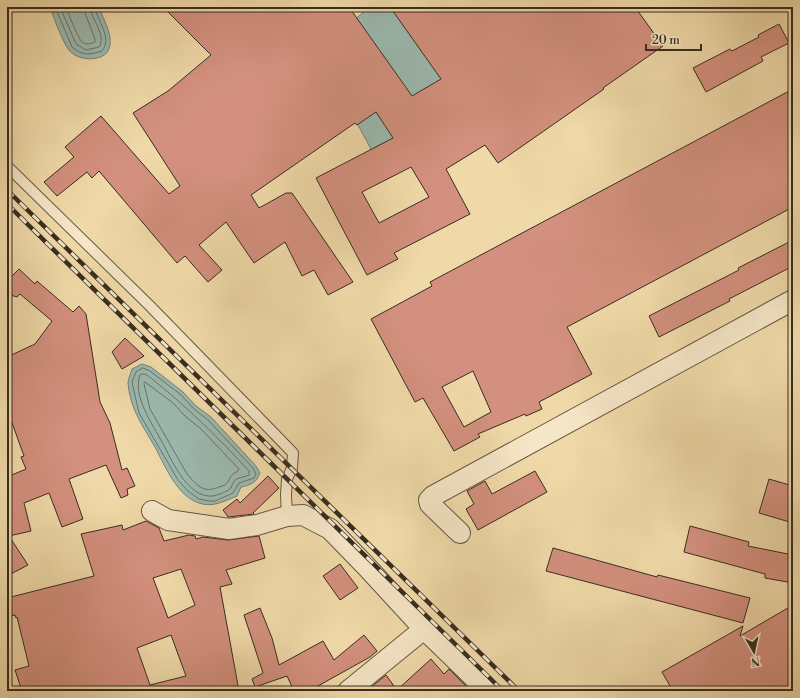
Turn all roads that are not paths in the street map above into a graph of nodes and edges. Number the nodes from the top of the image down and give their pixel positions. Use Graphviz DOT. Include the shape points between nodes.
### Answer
graph roads {
  1 [pos="7,166"];
  2 [pos="793,300"];
  3 [pos="152,511"];
  4 [pos="287,516"];
  5 [pos="460,533"];
  6 [pos="424,629"];
  7 [pos="348,691"];
  8 [pos="488,691"];
  1 -- 4 [label="lane" via="149,305 293,453 292,468 287,479"];
  2 -- 5 [label="street" via="433,496 429,500 430,504"];
  3 -- 4 [label="street" via="168,520 229,529 257,526"];
  4 -- 6 [label="street" via="303,515 330,530"];
  6 -- 7 [label="street"];
  6 -- 8 [label="street"];
}
